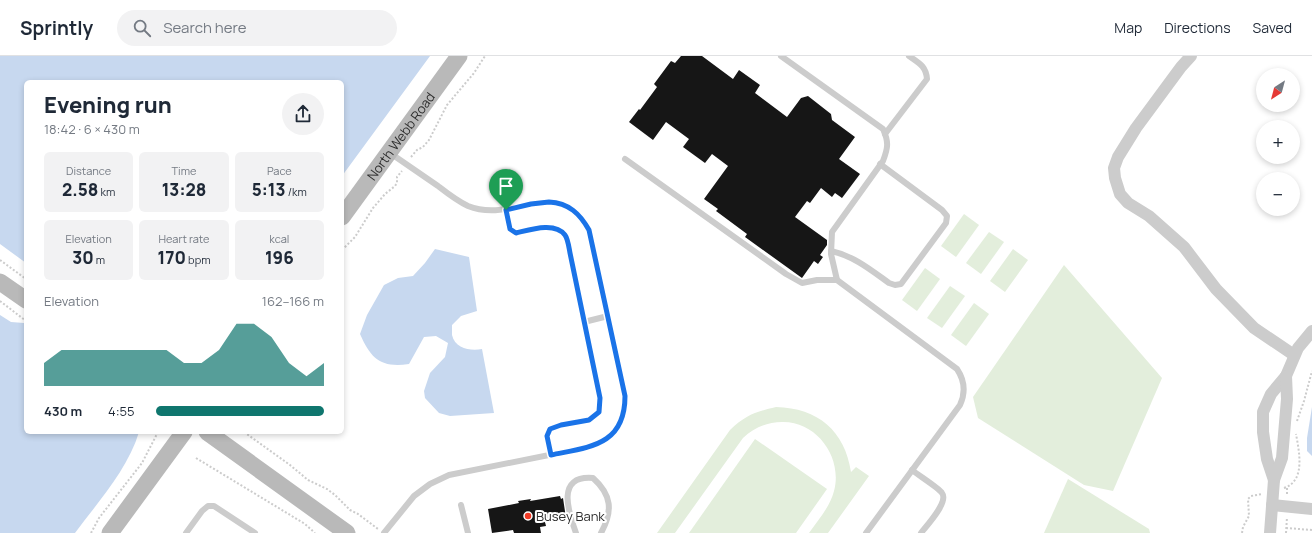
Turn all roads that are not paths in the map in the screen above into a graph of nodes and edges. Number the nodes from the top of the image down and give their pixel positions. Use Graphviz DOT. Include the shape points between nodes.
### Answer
graph roads {
  1 [pos="459,56"];
  2 [pos="781,56"];
  3 [pos="909,56"];
  4 [pos="1191,56"];
  5 [pos="885,134"];
  6 [pos="389,152"];
  7 [pos="625,159"];
  8 [pos="880,164"];
  9 [pos="506,210"];
  10 [pos="344,214"];
  11 [pos="831,251"];
  12 [pos="837,280"];
  13 [pos="0,282"];
  14 [pos="24,299"];
  15 [pos="608,316"];
  16 [pos="584,322"];
  17 [pos="1312,331"];
  18 [pos="1294,355"];
  19 [pos="1286,376"];
  20 [pos="183,434"];
  21 [pos="210,434"];
  22 [pos="551,455"];
  23 [pos="912,470"];
  24 [pos="1274,480"];
  25 [pos="461,505"];
  26 [pos="1272,505"];
  27 [pos="1312,509"];
  28 [pos="110,533"];
  29 [pos="186,533"];
  30 [pos="255,533"];
  31 [pos="347,533"];
  32 [pos="384,533"];
  33 [pos="468,533"];
  34 [pos="576,533"];
  35 [pos="601,533"];
  36 [pos="866,533"];
  37 [pos="921,533"];
  38 [pos="1270,533"];
  1 -- 6 [label="main road, North Webb Road"];
  2 -- 5 [label="lane" via="883,129"];
  3 -- 5 [label="lane" via="922,66 927,79"];
  4 -- 18 [label="street" via="1118,157 1114,168 1120,194 1184,247 1216,289 1254,328"];
  5 -- 8 [label="lane" via="886,152"];
  6 -- 9 [label="lane" via="468,206 486,211"];
  6 -- 10 [label="main road, North Webb Road"];
  7 -- 12 [label="lane" via="786,274 802,283"];
  8 -- 11 [label="lane" via="832,232"];
  8 -- 11 [label="lane" via="942,210 947,216 946,223 901,284 889,283 856,260"];
  9 -- 15 [label="lane" via="531,204 559,202 576,212 589,230"];
  9 -- 16 [label="lane" via="510,229 516,233 544,227 557,229 565,235"];
  11 -- 12 [label="lane"];
  12 -- 23 [label="lane" via="957,369 962,376 964,396 960,405"];
  13 -- 14 [label="main road"];
  15 -- 16 [label="lane"];
  15 -- 22 [label="lane" via="625,396 620,424 601,443"];
  16 -- 22 [label="lane" via="600,398 599,412 589,420 550,429 547,436"];
  17 -- 18 [label="street"];
  18 -- 19 [label="street"];
  19 -- 24 [label="street" via="1287,399 1282,458"];
  19 -- 24 [label="street" via="1272,394 1264,412 1263,432 1267,459"];
  20 -- 28 [label="main road"];
  21 -- 31 [label="main road"];
  22 -- 32 [label="lane" via="449,475 430,484 414,496"];
  23 -- 36 [label="lane"];
  23 -- 37 [label="lane" via="942,493 944,499"];
  24 -- 26 [label="street"];
  25 -- 33 [label="lane"];
  26 -- 27 [label="street"];
  26 -- 38 [label="street"];
  29 -- 30 [label="lane" via="208,506 214,506"];
  34 -- 35 [label="lane" via="566,498 572,483 583,477 593,478 601,485 607,497 610,512"];
}
